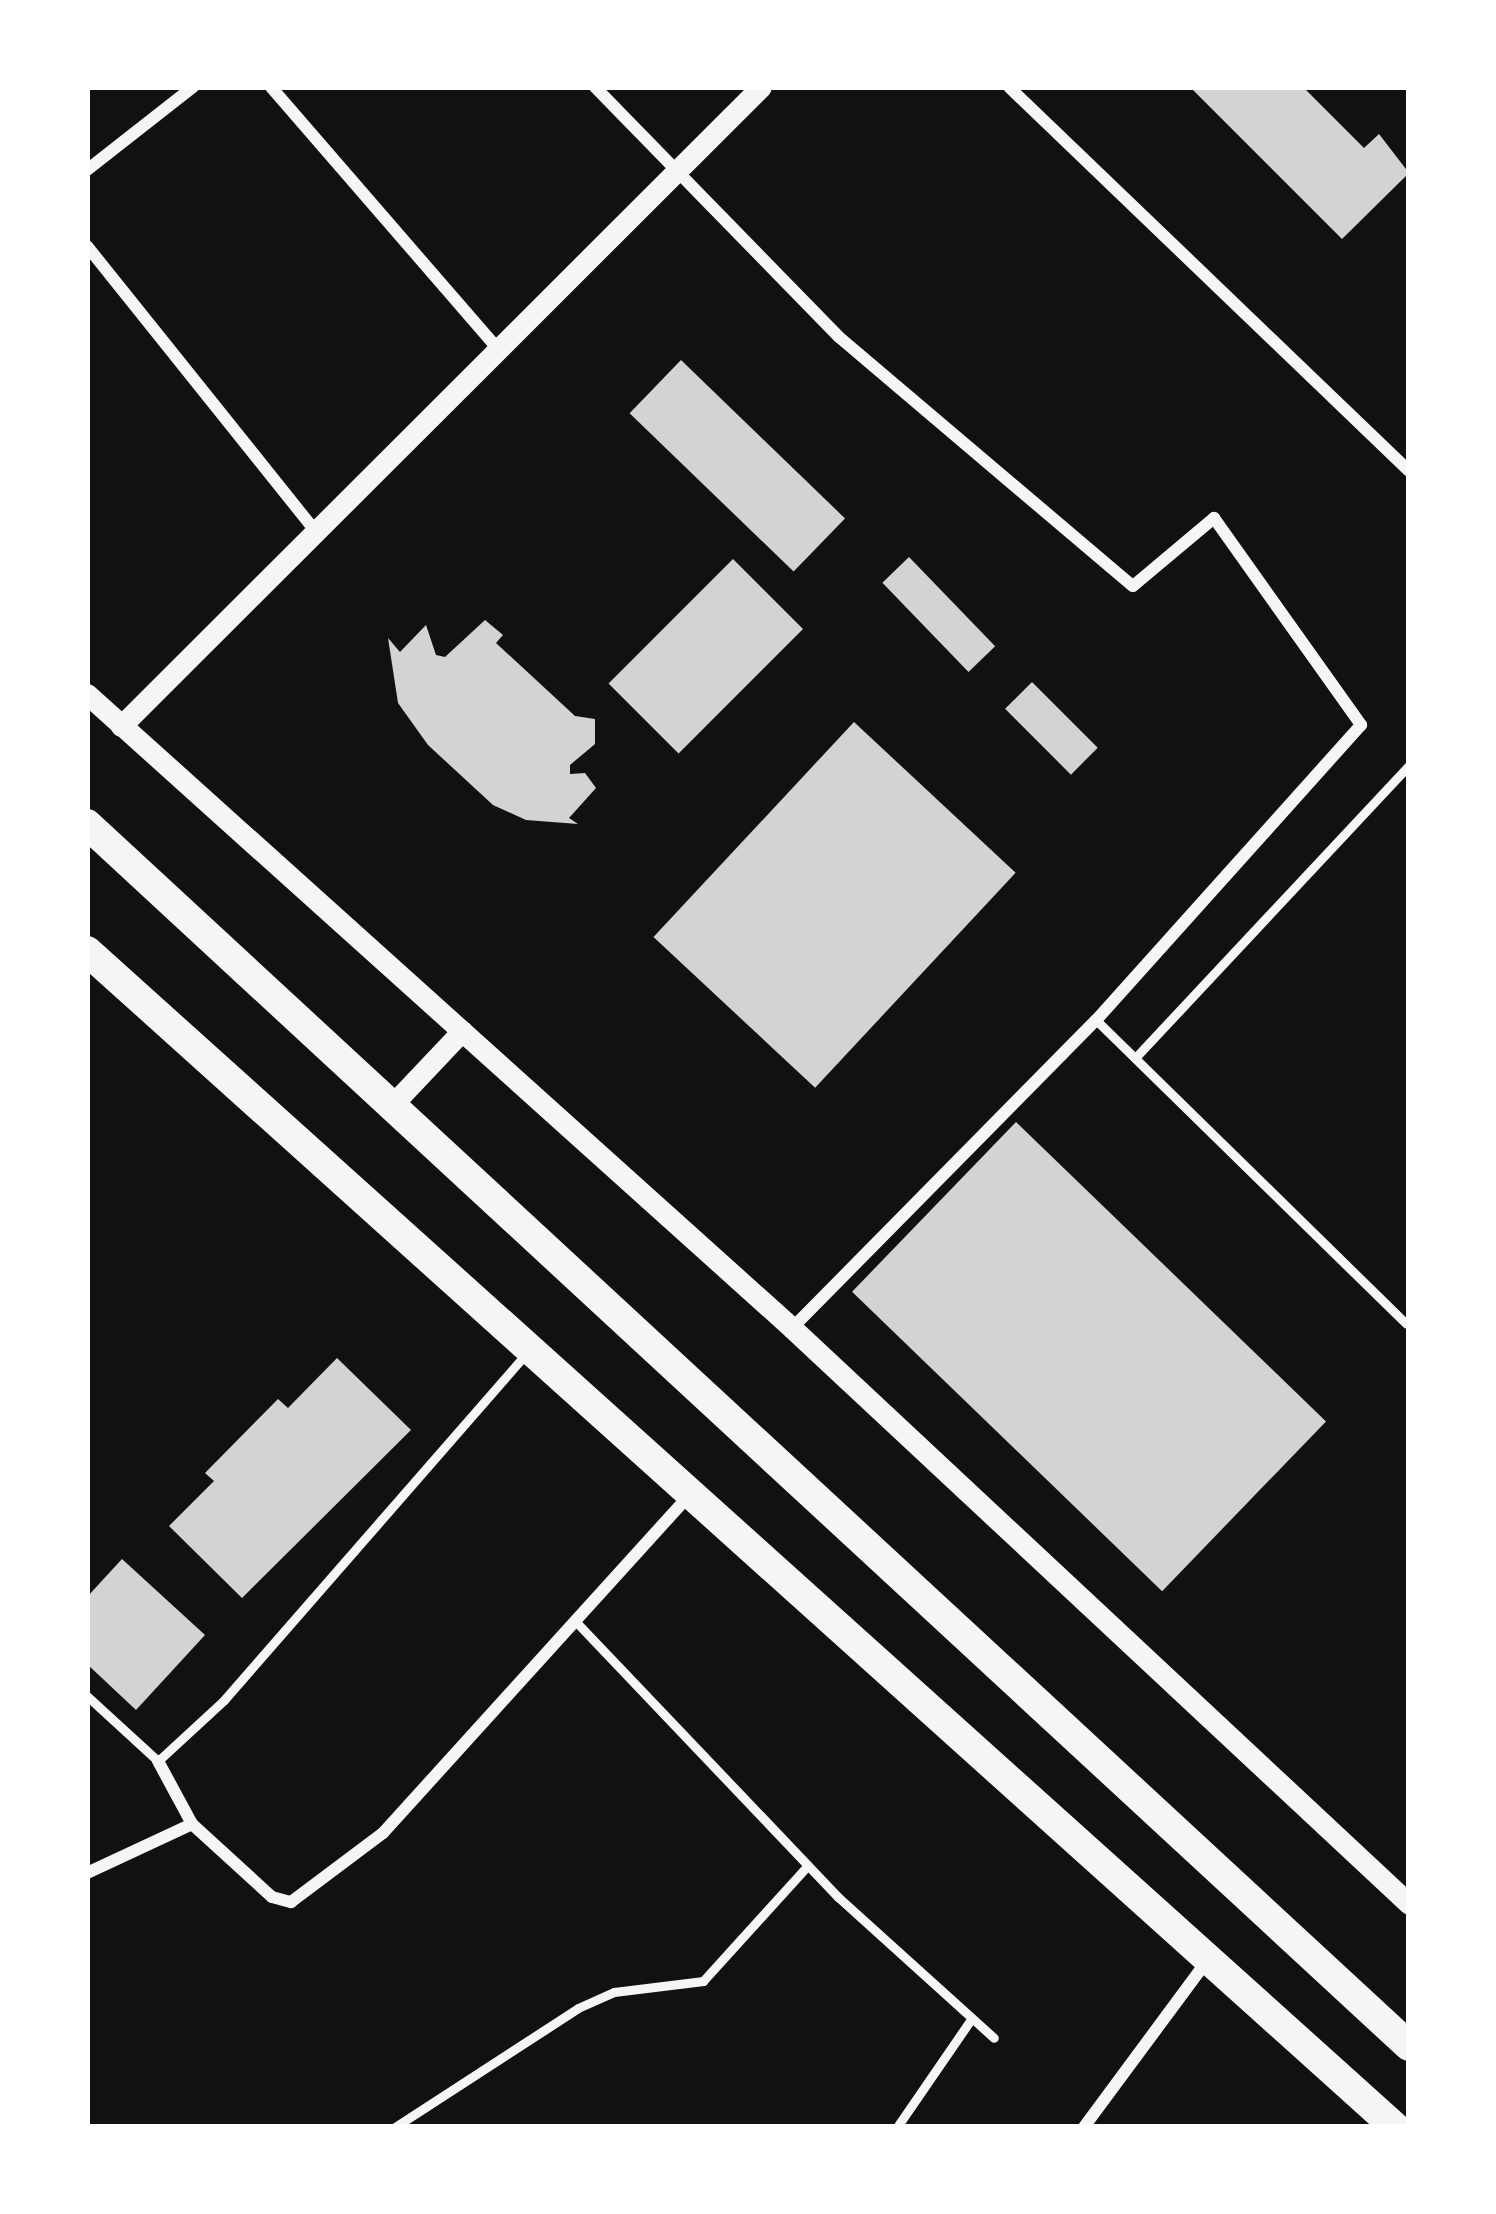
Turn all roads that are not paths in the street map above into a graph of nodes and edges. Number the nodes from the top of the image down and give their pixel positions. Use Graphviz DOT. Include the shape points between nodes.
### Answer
graph roads {
  1 [pos="193,87"];
  2 [pos="271,87"];
  3 [pos="595,87"];
  4 [pos="760,87"];
  5 [pos="1009,87"];
  6 [pos="87,170"];
  7 [pos="673,174"];
  8 [pos="87,247"];
  9 [pos="498,349"];
  10 [pos="1409,471"];
  11 [pos="315,531"];
  12 [pos="87,694"];
  13 [pos="121,726"];
  14 [pos="1409,765"];
  15 [pos="87,824"];
  16 [pos="87,951"];
  17 [pos="1096,1020"];
  18 [pos="462,1031"];
  19 [pos="1136,1058"];
  20 [pos="392,1105"];
  21 [pos="1406,1324"];
  22 [pos="792,1328"];
  23 [pos="530,1349"];
  24 [pos="691,1494"];
  25 [pos="579,1625"];
  26 [pos="87,1696"];
  27 [pos="158,1761"];
  28 [pos="192,1824"];
  29 [pos="808,1865"];
  30 [pos="87,1873"];
  31 [pos="1409,1904"];
  32 [pos="1208,1960"];
  33 [pos="972,2018"];
  34 [pos="994,2038"];
  35 [pos="1409,2046"];
  36 [pos="395,2127"];
  37 [pos="897,2127"];
  38 [pos="1084,2127"];
  39 [pos="1396,2127"];
  1 -- 6 [label="street"];
  2 -- 9 [label="street"];
  3 -- 7 [label="street"];
  4 -- 7 [label="street"];
  5 -- 10 [label="street"];
  7 -- 9 [label="street"];
  7 -- 17 [label="street" via="839,337 1133,586 1214,518 1361,725"];
  8 -- 11 [label="street"];
  9 -- 11 [label="street"];
  11 -- 13 [label="street"];
  12 -- 13 [label="street"];
  13 -- 18 [label="street"];
  14 -- 19 [label="lane"];
  15 -- 20 [label="main road"];
  16 -- 23 [label="main road"];
  17 -- 19 [label="lane"];
  17 -- 22 [label="street"];
  18 -- 20 [label="street"];
  18 -- 22 [label="street"];
  19 -- 21 [label="lane"];
  20 -- 35 [label="main road"];
  22 -- 31 [label="street"];
  23 -- 24 [label="main road"];
  23 -- 27 [label="lane" via="224,1700"];
  24 -- 25 [label="street"];
  24 -- 32 [label="main road"];
  25 -- 28 [label="street" via="383,1833 291,1902 272,1897"];
  25 -- 29 [label="lane"];
  26 -- 27 [label="lane"];
  27 -- 28 [label="street"];
  28 -- 30 [label="street"];
  29 -- 33 [label="lane"];
  29 -- 36 [label="lane" via="703,1981 614,1992 578,2008"];
  32 -- 38 [label="street"];
  32 -- 39 [label="main road"];
  33 -- 34 [label="lane"];
  33 -- 37 [label="lane"];
}
